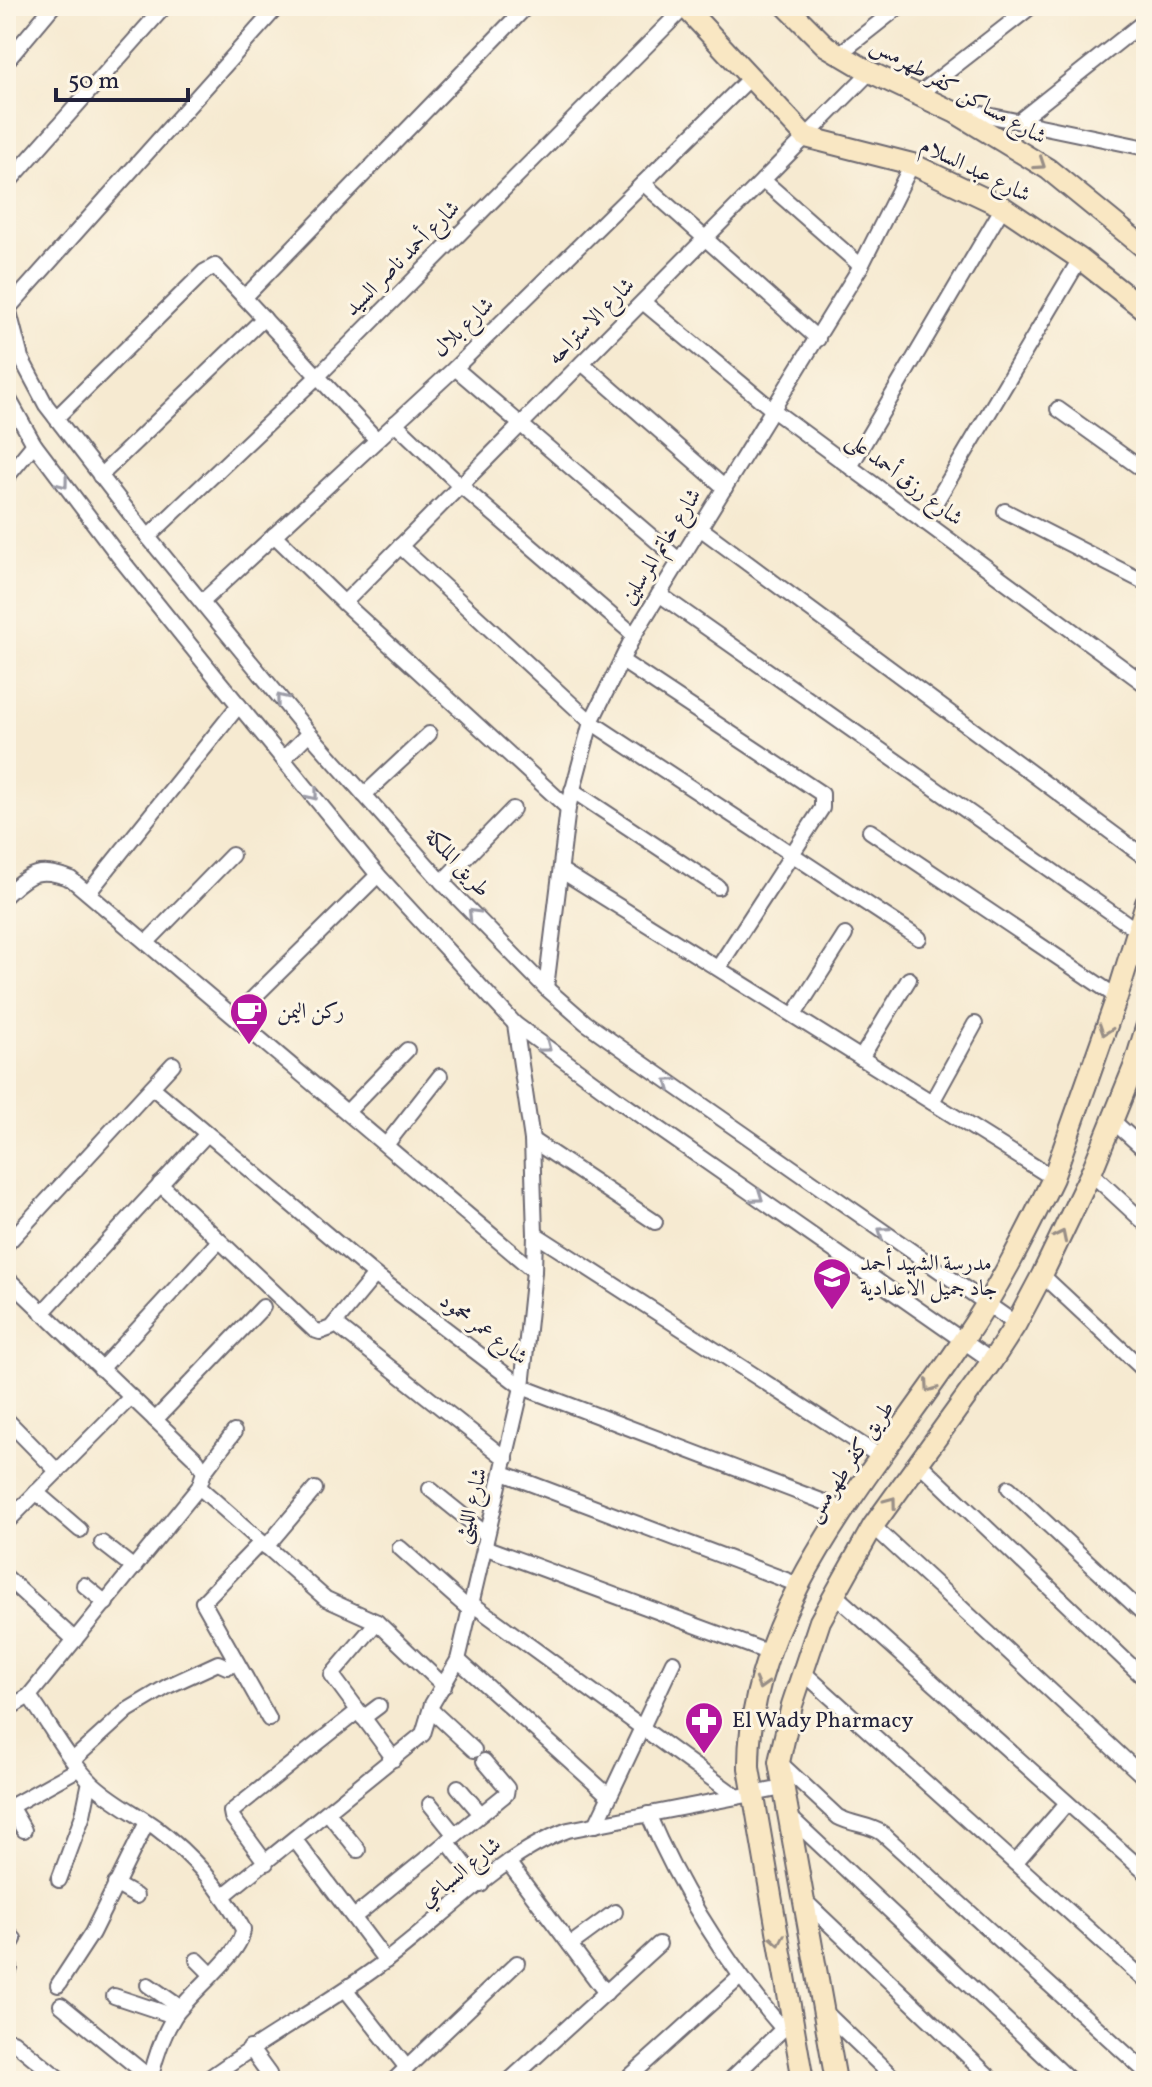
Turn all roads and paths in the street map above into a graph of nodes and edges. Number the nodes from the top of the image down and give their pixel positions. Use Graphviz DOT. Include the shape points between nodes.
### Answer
graph roads {
  1 [pos="53,6"];
  2 [pos="165,6"];
  3 [pos="278,6"];
  4 [pos="527,6"];
  5 [pos="684,6"];
  6 [pos="786,6"];
  7 [pos="900,6"];
  8 [pos="1032,6"];
  9 [pos="1146,20"];
  10 [pos="839,54"];
  11 [pos="6,62"];
  12 [pos="870,72"];
  13 [pos="750,78"];
  14 [pos="919,94"];
  15 [pos="941,106"];
  16 [pos="1019,121"];
  17 [pos="806,137"];
  18 [pos="1146,148"];
  19 [pos="912,164"];
  20 [pos="763,180"];
  21 [pos="643,183"];
  22 [pos="6,185"];
  23 [pos="1003,207"];
  24 [pos="705,239"];
  25 [pos="1146,249"];
  26 [pos="1080,259"];
  27 [pos="861,266"];
  28 [pos="245,297"];
  29 [pos="643,302"];
  30 [pos="7,306"];
  31 [pos="1146,311"];
  32 [pos="264,318"];
  33 [pos="818,339"];
  34 [pos="582,363"];
  35 [pos="455,368"];
  36 [pos="318,376"];
  37 [pos="6,394"];
  38 [pos="1058,409"];
  39 [pos="773,410"];
  40 [pos="56,418"];
  41 [pos="395,423"];
  42 [pos="520,425"];
  43 [pos="377,440"];
  44 [pos="34,444"];
  45 [pos="850,467"];
  46 [pos="1146,472"];
  47 [pos="100,476"];
  48 [pos="6,478"];
  49 [pos="460,485"];
  50 [pos="725,488"];
  51 [pos="1005,511"];
  52 [pos="924,522"];
  53 [pos="700,528"];
  54 [pos="274,535"];
  55 [pos="148,537"];
  56 [pos="400,546"];
  57 [pos="680,561"];
  58 [pos="1146,583"];
  59 [pos="659,594"];
  60 [pos="202,602"];
  61 [pos="344,603"];
  62 [pos="634,635"];
  63 [pos="622,661"];
  64 [pos="1146,685"];
  65 [pos="239,705"];
  66 [pos="591,722"];
  67 [pos="309,733"];
  68 [pos="429,734"];
  69 [pos="283,759"];
  70 [pos="572,790"];
  71 [pos="364,795"];
  72 [pos="568,808"];
  73 [pos="513,809"];
  74 [pos="870,831"];
  75 [pos="792,854"];
  76 [pos="232,855"];
  77 [pos="1146,858"];
  78 [pos="562,871"];
  79 [pos="378,875"];
  80 [pos="442,882"];
  81 [pos="718,887"];
  82 [pos="89,892"];
  83 [pos="6,895"];
  84 [pos="1146,903"];
  85 [pos="1139,932"];
  86 [pos="845,935"];
  87 [pos="919,938"];
  88 [pos="147,942"];
  89 [pos="718,968"];
  90 [pos="909,979"];
  91 [pos="546,988"];
  92 [pos="1117,997"];
  93 [pos="794,1015"];
  94 [pos="235,1016"];
  95 [pos="515,1024"];
  96 [pos="975,1024"];
  97 [pos="1146,1028"];
  98 [pos="407,1050"];
  99 [pos="861,1058"];
  100 [pos="173,1064"];
  101 [pos="1140,1073"];
  102 [pos="440,1076"];
  103 [pos="152,1087"];
  104 [pos="932,1102"];
  105 [pos="347,1112"];
  106 [pos="1113,1121"];
  107 [pos="206,1135"];
  108 [pos="532,1140"];
  109 [pos="386,1145"];
  110 [pos="1146,1151"];
  111 [pos="1091,1173"];
  112 [pos="1053,1178"];
  113 [pos="160,1184"];
  114 [pos="655,1222"];
  115 [pos="1146,1224"];
  116 [pos="535,1234"];
  117 [pos="219,1241"];
  118 [pos="6,1245"];
  119 [pos="534,1271"];
  120 [pos="375,1275"];
  121 [pos="1042,1275"];
  122 [pos="9,1285"];
  123 [pos="986,1304"];
  124 [pos="263,1307"];
  125 [pos="42,1313"];
  126 [pos="335,1324"];
  127 [pos="1016,1324"];
  128 [pos="963,1341"];
  129 [pos="992,1361"];
  130 [pos="101,1369"];
  131 [pos="1146,1372"];
  132 [pos="522,1387"];
  133 [pos="131,1397"];
  134 [pos="6,1419"];
  135 [pos="155,1420"];
  136 [pos="234,1432"];
  137 [pos="881,1457"];
  138 [pos="920,1464"];
  139 [pos="505,1466"];
  140 [pos="57,1471"];
  141 [pos="204,1472"];
  142 [pos="199,1487"];
  143 [pos="1009,1488"];
  144 [pos="315,1489"];
  145 [pos="430,1489"];
  146 [pos="36,1492"];
  147 [pos="845,1510"];
  148 [pos="6,1523"];
  149 [pos="873,1526"];
  150 [pos="80,1530"];
  151 [pos="486,1541"];
  152 [pos="102,1543"];
  153 [pos="264,1545"];
  154 [pos="400,1548"];
  155 [pos="134,1568"];
  156 [pos="6,1577"];
  157 [pos="84,1585"];
  158 [pos="799,1585"];
  159 [pos="834,1594"];
  160 [pos="106,1603"];
  161 [pos="471,1606"];
  162 [pos="1146,1616"];
  163 [pos="377,1622"];
  164 [pos="75,1640"];
  165 [pos="770,1653"];
  166 [pos="458,1660"];
  167 [pos="236,1662"];
  168 [pos="673,1662"];
  169 [pos="803,1672"];
  170 [pos="1146,1680"];
  171 [pos="444,1686"];
  172 [pos="29,1696"];
  173 [pos="379,1706"];
  174 [pos="6,1710"];
  175 [pos="431,1710"];
  176 [pos="360,1715"];
  177 [pos="269,1719"];
  178 [pos="642,1727"];
  179 [pos="394,1759"];
  180 [pos="779,1762"];
  181 [pos="76,1765"];
  182 [pos="1146,1779"];
  183 [pos="90,1781"];
  184 [pos="458,1787"];
  185 [pos="783,1788"];
  186 [pos="609,1796"];
  187 [pos="745,1796"];
  188 [pos="1067,1803"];
  189 [pos="430,1804"];
  190 [pos="8,1807"];
  191 [pos="328,1813"];
  192 [pos="481,1814"];
  193 [pos="648,1814"];
  194 [pos="787,1814"];
  195 [pos="147,1822"];
  196 [pos="596,1825"];
  197 [pos="24,1830"];
  198 [pos="451,1838"];
  199 [pos="295,1840"];
  200 [pos="358,1850"];
  201 [pos="508,1862"];
  202 [pos="266,1863"];
  203 [pos="1015,1863"];
  204 [pos="1146,1873"];
  205 [pos="59,1880"];
  206 [pos="115,1884"];
  207 [pos="481,1885"];
  208 [pos="136,1896"];
  209 [pos="223,1896"];
  210 [pos="802,1898"];
  211 [pos="615,1912"];
  212 [pos="354,1917"];
  213 [pos="6,1931"];
  214 [pos="659,1944"];
  215 [pos="570,1945"];
  216 [pos="6,1953"];
  217 [pos="197,1960"];
  218 [pos="386,1961"];
  219 [pos="6,1962"];
  220 [pos="517,1963"];
  221 [pos="211,1974"];
  222 [pos="6,1977"];
  223 [pos="740,1977"];
  224 [pos="1146,1981"];
  225 [pos="58,1985"];
  226 [pos="148,1985"];
  227 [pos="346,1990"];
  228 [pos="606,1993"];
  229 [pos="114,1996"];
  230 [pos="61,2005"];
  231 [pos="822,2008"];
  232 [pos="178,2012"];
  233 [pos="788,2025"];
  234 [pos="13,2041"];
  235 [pos="250,2048"];
  236 [pos="407,2068"];
  237 [pos="1146,2072"];
  238 [pos="152,2079"];
  239 [pos="62,2081"];
  240 [pos="205,2081"];
  241 [pos="264,2081"];
  242 [pos="393,2081"];
  243 [pos="509,2081"];
  244 [pos="625,2081"];
  245 [pos="729,2081"];
  246 [pos="803,2081"];
  247 [pos="836,2081"];
  248 [pos="897,2081"];
  249 [pos="994,2081"];
  250 [pos="1071,2081"];
  1 -- 11 [label="street"];
  2 -- 22 [label="street"];
  3 -- 30 [label="street"];
  4 -- 28 [label="street"];
  5 -- 13 [label="street"];
  5 -- 36 [label="street, شارع أحمد ناصر السيد"];
  6 -- 10 [label="street, شارع مساكن كفر طهرمس"];
  7 -- 10 [label="street"];
  8 -- 14 [label="street"];
  9 -- 16 [label="street"];
  10 -- 12 [label="street, شارع مساكن كفر طهرمس"];
  12 -- 14 [label="street, شارع مساكن كفر طهرمس"];
  12 -- 17 [label="street, شارع الاستراحه"];
  13 -- 17 [label="street"];
  13 -- 21 [label="street, شارع بلال"];
  14 -- 15 [label="street, شارع مساكن كفر طهرمس"];
  15 -- 16 [label="street"];
  15 -- 25 [label="street, شارع مساكن كفر طهرمس, one-way" via="1048,169"];
  16 -- 18 [label="street"];
  17 -- 19 [label="street, شارع عبد السلام"];
  17 -- 20 [label="street, شارع الاستراحه"];
  19 -- 23 [label="street, شارع عبد السلام"];
  19 -- 27 [label="street, شارع خاتم المرسلين"];
  20 -- 24 [label="street, شارع الاستراحه"];
  20 -- 27 [label="street"];
  21 -- 24 [label="street"];
  21 -- 35 [label="street, شارع بلال"];
  23 -- 26 [label="street, شارع عبد السلام"];
  23 -- 45 [label="street"];
  24 -- 29 [label="street, شارع الاستراحه"];
  24 -- 33 [label="street"];
  26 -- 31 [label="street, شارع عبد السلام"];
  26 -- 52 [label="street"];
  27 -- 33 [label="street, شارع خاتم المرسلين"];
  28 -- 32 [label="street"];
  28 -- 40 [label="street" via="215,266 204,272"];
  29 -- 34 [label="street, شارع الاستراحه"];
  29 -- 39 [label="street, شارع رزق أحمد على"];
  30 -- 40 [label="street, طريق الملكة" via="21,358"];
  32 -- 36 [label="street"];
  32 -- 47 [label="street"];
  33 -- 39 [label="street, شارع خاتم المرسلين"];
  34 -- 42 [label="street, شارع الاستراحه"];
  34 -- 50 [label="street"];
  35 -- 41 [label="street, شارع بلال"];
  35 -- 42 [label="street"];
  36 -- 43 [label="street"];
  36 -- 55 [label="street, شارع أحمد ناصر السيد"];
  37 -- 44 [label="street"];
  38 -- 46 [label="street"];
  39 -- 45 [label="street, شارع رزق أحمد على"];
  39 -- 50 [label="street, شارع خاتم المرسلين"];
  40 -- 47 [label="street, طريق الملكة"];
  41 -- 43 [label="street, شارع بلال"];
  41 -- 49 [label="street"];
  42 -- 49 [label="street, شارع الاستراحه"];
  42 -- 57 [label="street"];
  43 -- 54 [label="street, شارع بلال"];
  44 -- 48 [label="street"];
  44 -- 65 [label="street, one-way"];
  45 -- 52 [label="street, شارع رزق أحمد على"];
  47 -- 55 [label="street, طريق الملكة"];
  49 -- 56 [label="street, شارع الاستراحه"];
  49 -- 62 [label="street"];
  50 -- 53 [label="street, شارع خاتم المرسلين"];
  51 -- 58 [label="street"];
  52 -- 64 [label="street, شارع رزق أحمد على"];
  53 -- 57 [label="street, شارع خاتم المرسلين"];
  53 -- 77 [label="street"];
  54 -- 60 [label="street, شارع بلال"];
  54 -- 61 [label="street"];
  55 -- 60 [label="street, طريق الملكة"];
  56 -- 61 [label="street, شارع الاستراحه"];
  56 -- 66 [label="street"];
  57 -- 59 [label="street, شارع خاتم المرسلين"];
  59 -- 62 [label="street, شارع خاتم المرسلين"];
  59 -- 85 [label="street"];
  67 -- 60 [label="street, طريق الملكة, one-way"];
  61 -- 72 [label="street"];
  62 -- 63 [label="street, شارع خاتم المرسلين"];
  63 -- 66 [label="street, شارع خاتم المرسلين"];
  63 -- 75 [label="street" via="822,794 822,808"];
  65 -- 69 [label="street"];
  65 -- 82 [label="street"];
  66 -- 70 [label="street, شارع خاتم المرسلين"];
  66 -- 75 [label="street"];
  67 -- 69 [label="street"];
  67 -- 71 [label="street, طريق الملكة"];
  68 -- 71 [label="street"];
  69 -- 79 [label="street, one-way"];
  70 -- 72 [label="street, شارع خاتم المرسلين"];
  70 -- 81 [label="street"];
  71 -- 80 [label="street, طريق الملكة"];
  72 -- 78 [label="street, شارع خاتم المرسلين"];
  73 -- 80 [label="street"];
  74 -- 92 [label="street"];
  75 -- 87 [label="street"];
  75 -- 89 [label="street"];
  76 -- 88 [label="street"];
  78 -- 89 [label="street"];
  78 -- 91 [label="street, شارع خاتم المرسلين"];
  79 -- 94 [label="street"];
  79 -- 95 [label="street"];
  91 -- 80 [label="street, طريق الملكة, one-way"];
  82 -- 83 [label="street" via="50,871 34,873"];
  82 -- 88 [label="street"];
  84 -- 85 [label="street, طريق كفر طهرمس"];
  85 -- 92 [label="street, طريق كفر طهرمس"];
  86 -- 93 [label="street"];
  88 -- 94 [label="street"];
  89 -- 93 [label="street"];
  90 -- 99 [label="street"];
  123 -- 91 [label="street, طريق الملكة, one-way" via="586,1023"];
  92 -- 112 [label="street, طريق كفر طهرمس, one-way"];
  93 -- 99 [label="street"];
  94 -- 105 [label="street"];
  95 -- 108 [label="street, شارع الليثى"];
  95 -- 128 [label="street, one-way"];
  96 -- 104 [label="street"];
  97 -- 101 [label="street"];
  98 -- 105 [label="street"];
  99 -- 104 [label="street"];
  100 -- 103 [label="street"];
  101 -- 106 [label="street"];
  102 -- 109 [label="street"];
  103 -- 107 [label="street, شارع عمر محمود"];
  103 -- 118 [label="street"];
  104 -- 112 [label="street"];
  105 -- 109 [label="street"];
  106 -- 110 [label="street"];
  106 -- 111 [label="street"];
  107 -- 113 [label="street"];
  107 -- 120 [label="street, شارع عمر محمود"];
  108 -- 114 [label="street"];
  108 -- 116 [label="street, شارع الليثى"];
  109 -- 119 [label="street"];
  111 -- 115 [label="street"];
  121 -- 111 [label="street, one-way"];
  112 -- 123 [label="street, طريق كفر طهرمس"];
  113 -- 117 [label="street"];
  113 -- 125 [label="street"];
  116 -- 119 [label="street, شارع الليثى"];
  116 -- 137 [label="street"];
  117 -- 126 [label="street" via="314,1330 326,1331"];
  117 -- 130 [label="street"];
  119 -- 132 [label="street, شارع الليثى"];
  120 -- 126 [label="street"];
  120 -- 132 [label="street, شارع عمر محمود"];
  121 -- 127 [label="street"];
  121 -- 131 [label="street"];
  122 -- 125 [label="street"];
  123 -- 127 [label="street, طريق الملكة"];
  123 -- 128 [label="street, طريق كفر طهرمس"];
  124 -- 135 [label="street"];
  125 -- 130 [label="street"];
  126 -- 139 [label="street"];
  127 -- 129 [label="street"];
  128 -- 129 [label="street"];
  128 -- 137 [label="street, طريق كفر طهرمس, one-way"];
  129 -- 138 [label="street"];
  130 -- 133 [label="street"];
  132 -- 139 [label="street, شارع الليثى"];
  132 -- 147 [label="street, شارع عمر محمود"];
  133 -- 135 [label="street"];
  133 -- 140 [label="street"];
  134 -- 140 [label="street"];
  135 -- 141 [label="street"];
  136 -- 141 [label="street"];
  137 -- 147 [label="street, طريق كفر طهرمس"];
  149 -- 138 [label="street, one-way"];
  138 -- 170 [label="street"];
  139 -- 151 [label="street, شارع الليثى"];
  139 -- 158 [label="street"];
  140 -- 146 [label="street"];
  141 -- 142 [label="street"];
  142 -- 153 [label="street"];
  142 -- 155 [label="street"];
  143 -- 162 [label="street"];
  144 -- 153 [label="street"];
  145 -- 151 [label="street"];
  146 -- 148 [label="street"];
  146 -- 150 [label="street"];
  147 -- 158 [label="street, طريق كفر طهرمس"];
  149 -- 159 [label="street"];
  149 -- 182 [label="street"];
  151 -- 161 [label="street, شارع الليثى"];
  151 -- 165 [label="street"];
  152 -- 155 [label="street"];
  153 -- 163 [label="street" via="326,1599"];
  153 -- 167 [label="street" via="203,1602"];
  154 -- 161 [label="street"];
  155 -- 160 [label="street"];
  156 -- 164 [label="street"];
  157 -- 160 [label="street"];
  158 -- 165 [label="street, طريق كفر طهرمس"];
  159 -- 169 [label="street"];
  159 -- 188 [label="street"];
  160 -- 164 [label="street"];
  161 -- 166 [label="street, شارع الليثى"];
  161 -- 178 [label="street"];
  163 -- 171 [label="street"];
  163 -- 176 [label="street" via="332,1675"];
  164 -- 172 [label="street"];
  165 -- 187 [label="street, طريق كفر طهرمس, one-way" via="752,1716"];
  166 -- 171 [label="street, شارع الليثى"];
  166 -- 186 [label="street"];
  167 -- 177 [label="street"];
  167 -- 181 [label="street" via="227,1667 218,1663 148,1697 128,1710"];
  168 -- 178 [label="street"];
  169 -- 180 [label="street"];
  169 -- 203 [label="street"];
  171 -- 175 [label="street, شارع الليثى"];
  172 -- 174 [label="street"];
  172 -- 181 [label="street"];
  173 -- 176 [label="street"];
  175 -- 179 [label="street, شارع الليثى" via="423,1734"];
  175 -- 192 [label="street" via="509,1791"];
  176 -- 179 [label="street"];
  176 -- 202 [label="street" via="231,1812"];
  178 -- 186 [label="street"];
  178 -- 187 [label="street"];
  179 -- 191 [label="street, شارع الليثى" via="365,1791"];
  180 -- 185 [label="street"];
  180 -- 237 [label="street" via="838,1817 882,1833"];
  181 -- 183 [label="street"];
  181 -- 190 [label="street"];
  183 -- 195 [label="street"];
  183 -- 205 [label="street"];
  184 -- 192 [label="street"];
  185 -- 187 [label="street, شارع السباعي"];
  185 -- 194 [label="street"];
  186 -- 196 [label="street"];
  187 -- 193 [label="street, شارع السباعي"];
  187 -- 233 [label="street, طريق كفر طهرمس, one-way"];
  188 -- 203 [label="street"];
  188 -- 204 [label="street"];
  189 -- 198 [label="street"];
  190 -- 197 [label="street"];
  191 -- 199 [label="street, شارع الليثى"];
  191 -- 200 [label="street"];
  192 -- 198 [label="street"];
  193 -- 196 [label="street, شارع السباعي"];
  193 -- 223 [label="street" via="688,1898"];
  194 -- 210 [label="street"];
  194 -- 250 [label="street"];
  195 -- 206 [label="street"];
  195 -- 209 [label="street" via="190,1858"];
  196 -- 201 [label="street, شارع السباعي" via="548,1837"];
  198 -- 207 [label="street"];
  198 -- 212 [label="street"];
  199 -- 202 [label="street, شارع الليثى"];
  199 -- 212 [label="street"];
  201 -- 207 [label="street, شارع السباعي"];
  201 -- 215 [label="street"];
  202 -- 209 [label="street, شارع الليثى"];
  203 -- 224 [label="street"];
  206 -- 208 [label="street"];
  206 -- 225 [label="street" via="92,1933"];
  207 -- 218 [label="street, شارع السباعي"];
  209 -- 221 [label="street" via="243,1937"];
  210 -- 231 [label="street"];
  210 -- 249 [label="street"];
  211 -- 215 [label="street"];
  212 -- 218 [label="street"];
  213 -- 216 [label="street" via="14,1937"];
  214 -- 228 [label="street"];
  215 -- 228 [label="street"];
  217 -- 221 [label="street"];
  218 -- 227 [label="street, شارع السباعي"];
  219 -- 222 [label="street"];
  220 -- 236 [label="street"];
  221 -- 232 [label="street"];
  223 -- 233 [label="street"];
  223 -- 244 [label="street"];
  226 -- 232 [label="street"];
  227 -- 235 [label="street, شارع السباعي"];
  227 -- 236 [label="street"];
  228 -- 243 [label="street"];
  229 -- 232 [label="street"];
  230 -- 238 [label="street"];
  231 -- 247 [label="street"];
  231 -- 248 [label="street"];
  232 -- 238 [label="street" via="159,2045"];
  233 -- 245 [label="street"];
  233 -- 246 [label="street, طريق كفر طهرمس"];
  234 -- 239 [label="street"];
  235 -- 240 [label="street, شارع السباعي"];
  235 -- 241 [label="street" via="269,2074"];
  236 -- 242 [label="street"];
}
